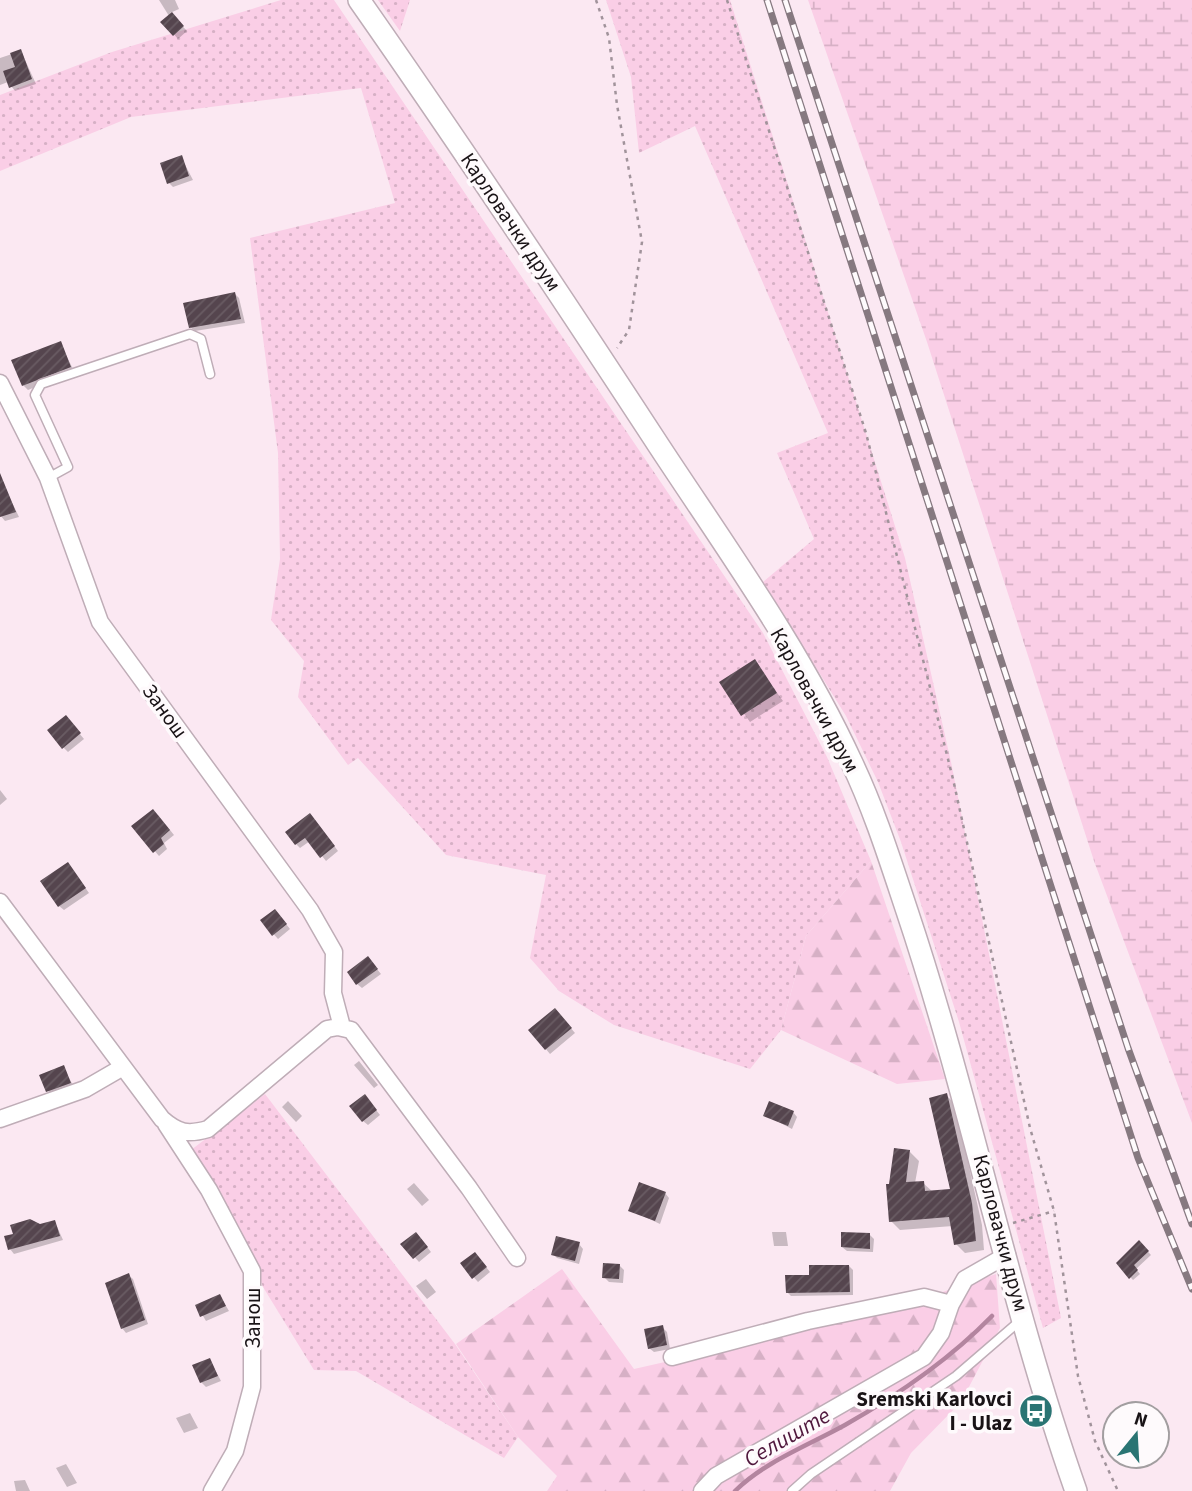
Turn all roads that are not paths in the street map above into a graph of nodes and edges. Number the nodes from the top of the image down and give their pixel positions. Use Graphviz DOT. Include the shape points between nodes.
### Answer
graph roads {
  1 [pos="359,0"];
  2 [pos="210,374"];
  3 [pos="0,383"];
  4 [pos="48,478"];
  5 [pos="0,902"];
  6 [pos="342,1027"];
  7 [pos="123,1068"];
  8 [pos="0,1119"];
  9 [pos="162,1119"];
  10 [pos="1007,1255"];
  11 [pos="517,1258"];
  12 [pos="951,1304"];
  13 [pos="1024,1317"];
  14 [pos="672,1357"];
  15 [pos="212,1491"];
  16 [pos="702,1491"];
  17 [pos="792,1491"];
  18 [pos="1076,1491"];
  1 -- 10 [label="main road, Карловачки друм" via="606,365 797,659 852,761 945,1026"];
  2 -- 4 [label="lane" via="201,339 191,334 41,384 35,395 68,467"];
  3 -- 4 [label="street, Занош"];
  4 -- 6 [label="street, Занош" via="100,622 310,910 334,951 333,993"];
  5 -- 7 [label="street, Занош"];
  6 -- 9 [label="street, Занош" via="327,1029 208,1129 192,1134 175,1131"];
  6 -- 11 [label="street" via="358,1038"];
  7 -- 8 [label="street" via="85,1089"];
  7 -- 9 [label="street, Занош"];
  9 -- 15 [label="street, Занош" via="209,1189 252,1271 252,1387 235,1451"];
  10 -- 12 [label="street" via="965,1279"];
  10 -- 13 [label="main road, Карловачки друм"];
  12 -- 14 [label="street" via="924,1297 808,1321"];
  12 -- 16 [label="street" via="941,1333 924,1357 716,1476"];
  13 -- 17 [label="lane" via="956,1376"];
  13 -- 18 [label="main road, Карловачки друм"];
}
